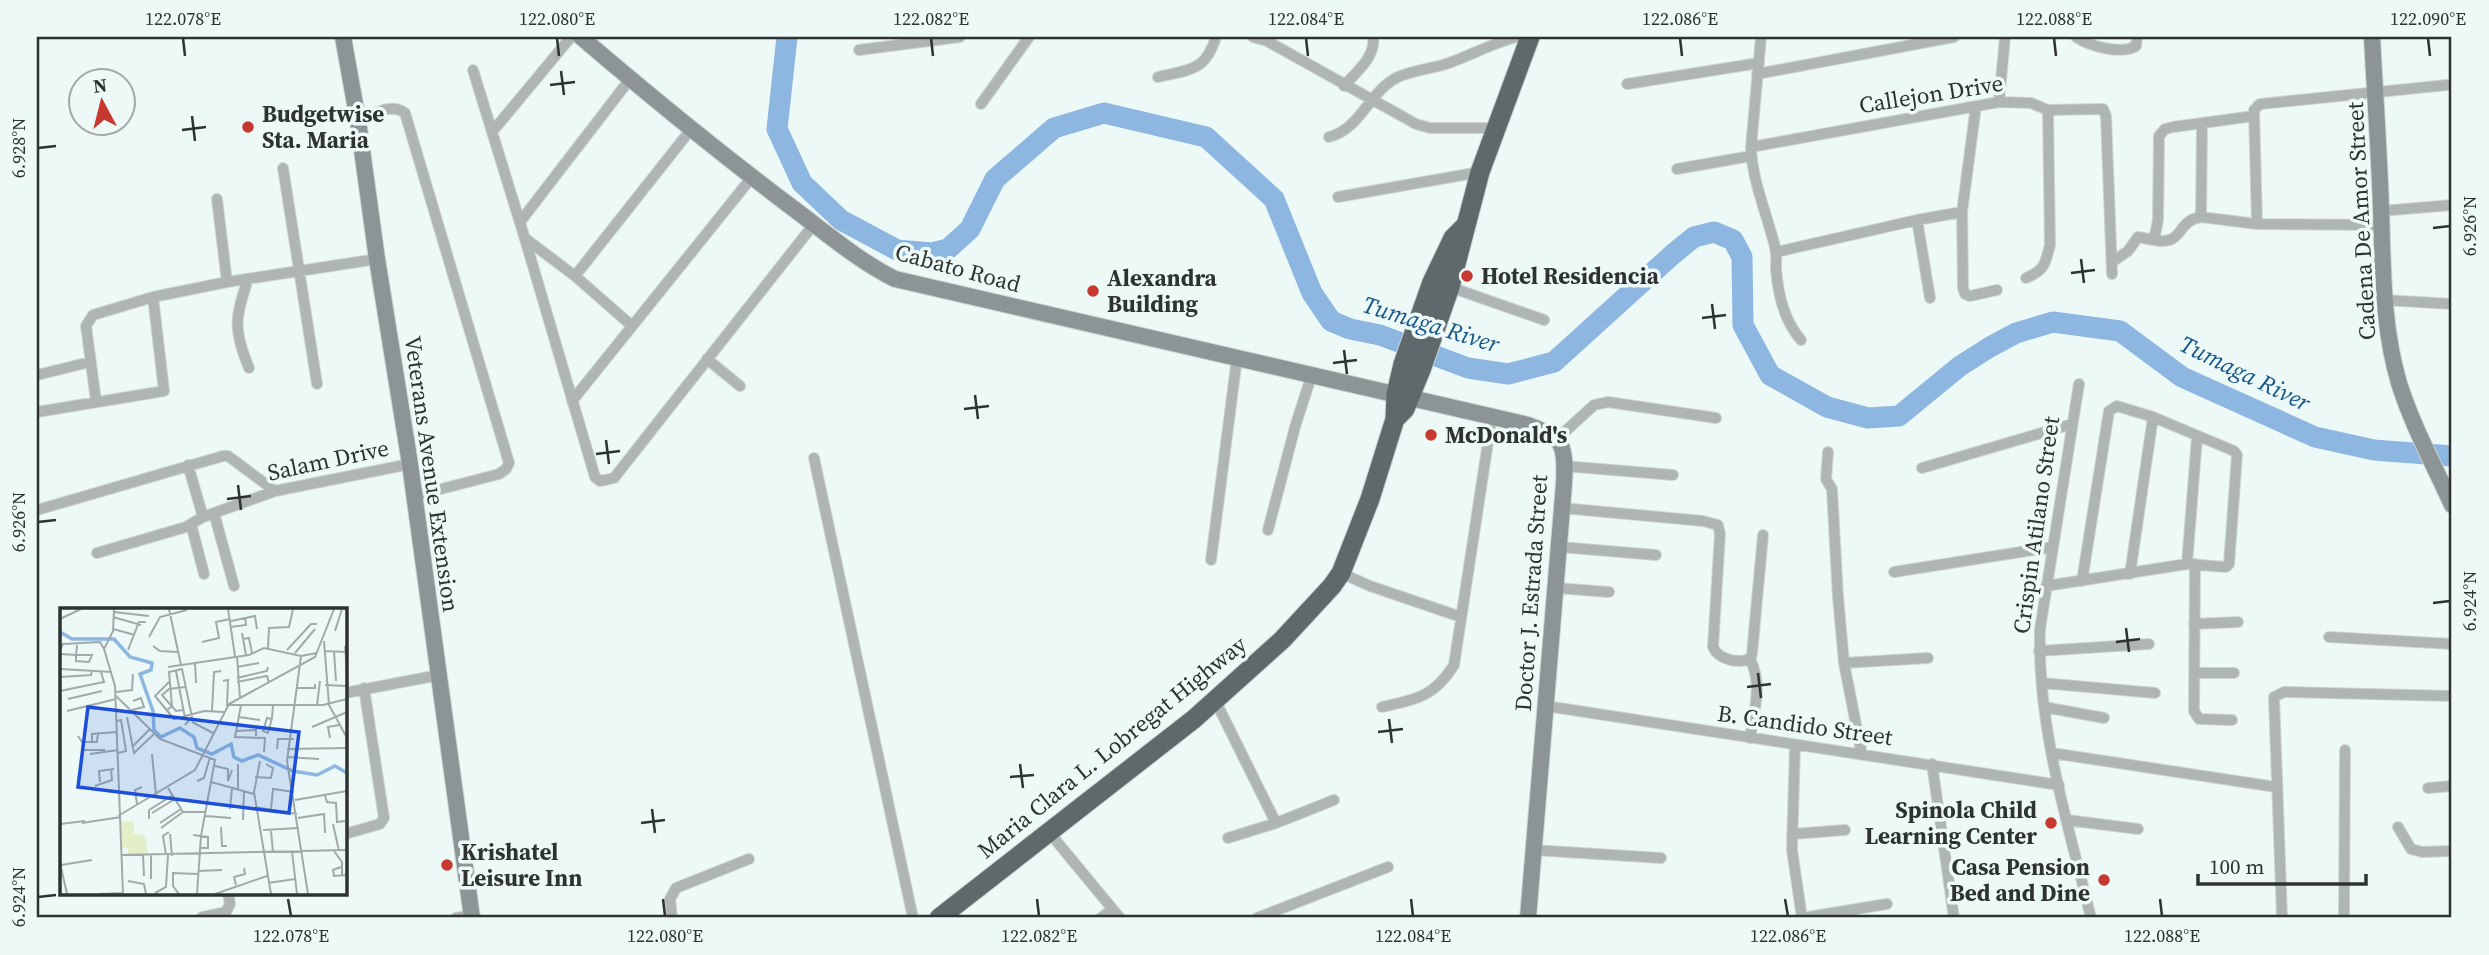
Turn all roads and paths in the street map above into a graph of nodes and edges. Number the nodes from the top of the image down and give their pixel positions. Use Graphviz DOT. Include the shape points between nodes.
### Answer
graph roads {
  1 [pos="343,37"];
  2 [pos="571,37"];
  3 [pos="580,37"];
  4 [pos="960,37"];
  5 [pos="1029,37"];
  6 [pos="1216,37"];
  7 [pos="1253,37"];
  8 [pos="1373,37"];
  9 [pos="1517,37"];
  10 [pos="1530,37"];
  11 [pos="1761,37"];
  12 [pos="1954,37"];
  13 [pos="2005,37"];
  14 [pos="2076,37"];
  15 [pos="2137,37"];
  16 [pos="2372,37"];
  17 [pos="859,50"];
  18 [pos="1758,68"];
  19 [pos="473,70"];
  20 [pos="1158,76"];
  21 [pos="630,79"];
  22 [pos="1627,84"];
  23 [pos="2447,85"];
  24 [pos="1344,86"];
  25 [pos="2376,93"];
  26 [pos="1372,99"];
  27 [pos="1999,102"];
  28 [pos="981,104"];
  29 [pos="1976,106"];
  30 [pos="2048,110"];
  31 [pos="2254,116"];
  32 [pos="358,121"];
  33 [pos="2202,125"];
  34 [pos="692,128"];
  35 [pos="1496,128"];
  36 [pos="492,132"];
  37 [pos="1329,137"];
  38 [pos="1751,151"];
  39 [pos="283,168"];
  40 [pos="1677,169"];
  41 [pos="1480,172"];
  42 [pos="752,177"];
  43 [pos="1338,197"];
  44 [pos="217,199"];
  45 [pos="2452,205"];
  46 [pos="1962,212"];
  47 [pos="2201,217"];
  48 [pos="2382,218"];
  49 [pos="1917,220"];
  50 [pos="520,222"];
  51 [pos="814,224"];
  52 [pos="2257,224"];
  53 [pos="1465,226"];
  54 [pos="525,239"];
  55 [pos="2154,240"];
  56 [pos="1776,252"];
  57 [pos="377,259"];
  58 [pos="2112,262"];
  59 [pos="298,271"];
  60 [pos="2112,274"];
  61 [pos="575,276"];
  62 [pos="2026,278"];
  63 [pos="248,279"];
  64 [pos="227,282"];
  65 [pos="1450,287"];
  66 [pos="1997,290"];
  67 [pos="153,297"];
  68 [pos="1930,298"];
  69 [pos="2384,300"];
  70 [pos="2452,304"];
  71 [pos="1544,320"];
  72 [pos="1428,321"];
  73 [pos="632,326"];
  74 [pos="1801,340"];
  75 [pos="1237,358"];
  76 [pos="707,359"];
  77 [pos="90,362"];
  78 [pos="249,368"];
  79 [pos="1312,374"];
  80 [pos="37,375"];
  81 [pos="317,384"];
  82 [pos="2078,384"];
  83 [pos="740,386"];
  84 [pos="1403,396"];
  85 [pos="96,401"];
  86 [pos="572,401"];
  87 [pos="37,412"];
  88 [pos="1492,416"];
  89 [pos="2153,417"];
  90 [pos="1716,418"];
  91 [pos="2072,424"];
  92 [pos="2197,437"];
  93 [pos="1557,439"];
  94 [pos="1828,452"];
  95 [pos="814,457"];
  96 [pos="410,464"];
  97 [pos="188,465"];
  98 [pos="1564,466"];
  99 [pos="1922,468"];
  100 [pos="1673,475"];
  101 [pos="275,491"];
  102 [pos="414,496"];
  103 [pos="2452,505"];
  104 [pos="1562,508"];
  105 [pos="37,510"];
  106 [pos="208,515"];
  107 [pos="191,524"];
  108 [pos="1268,530"];
  109 [pos="1763,535"];
  110 [pos="1560,547"];
  111 [pos="2052,547"];
  112 [pos="97,552"];
  113 [pos="1656,555"];
  114 [pos="1212,560"];
  115 [pos="2191,564"];
  116 [pos="1894,572"];
  117 [pos="1342,573"];
  118 [pos="204,574"];
  119 [pos="2130,574"];
  120 [pos="2082,581"];
  121 [pos="234,586"];
  122 [pos="2046,586"];
  123 [pos="1556,588"];
  124 [pos="1609,592"];
  125 [pos="1461,617"];
  126 [pos="2238,622"];
  127 [pos="2194,624"];
  128 [pos="2329,637"];
  129 [pos="2149,644"];
  130 [pos="2452,644"];
  131 [pos="2039,652"];
  132 [pos="1928,658"];
  133 [pos="1750,659"];
  134 [pos="1844,663"];
  135 [pos="2194,673"];
  136 [pos="2234,673"];
  137 [pos="439,675"];
  138 [pos="2042,683"];
  139 [pos="364,688"];
  140 [pos="2155,693"];
  141 [pos="346,694"];
  142 [pos="2452,696"];
  143 [pos="1215,700"];
  144 [pos="1546,706"];
  145 [pos="2044,707"];
  146 [pos="1382,708"];
  147 [pos="2104,718"];
  148 [pos="2232,720"];
  149 [pos="1750,738"];
  150 [pos="1795,746"];
  151 [pos="2345,750"];
  152 [pos="2052,753"];
  153 [pos="1862,755"];
  154 [pos="1932,764"];
  155 [pos="2059,785"];
  156 [pos="2452,786"];
  157 [pos="2276,787"];
  158 [pos="2428,788"];
  159 [pos="1334,800"];
  160 [pos="2067,820"];
  161 [pos="1276,823"];
  162 [pos="2398,827"];
  163 [pos="2138,829"];
  164 [pos="1845,830"];
  165 [pos="1048,831"];
  166 [pos="346,834"];
  167 [pos="1792,834"];
  168 [pos="1228,838"];
  169 [pos="1533,850"];
  170 [pos="2452,851"];
  171 [pos="1661,858"];
  172 [pos="749,859"];
  173 [pos="1388,867"];
  174 [pos="228,895"];
  175 [pos="1887,904"];
  176 [pos="1112,909"];
  177 [pos="202,917"];
  178 [pos="466,917"];
  179 [pos="672,918"];
  180 [pos="913,918"];
  181 [pos="939,918"];
  182 [pos="1101,918"];
  183 [pos="1120,918"];
  184 [pos="1257,918"];
  185 [pos="1528,918"];
  186 [pos="1802,918"];
  187 [pos="1954,918"];
  188 [pos="2091,918"];
  189 [pos="2282,918"];
  190 [pos="2344,918"];
  1 -- 32 [label="street, Veterans Avenue Extension"];
  2 -- 36 [label="street"];
  3 -- 21 [label="street, Cabato Road"];
  4 -- 17 [label="street"];
  5 -- 28 [label="street"];
  6 -- 20 [label="street" via="1201,64"];
  7 -- 24 [label="street"];
  8 -- 24 [label="street" via="1371,55"];
  9 -- 26 [label="street" via="1398,77"];
  10 -- 35 [label="highway, Maria Clara L. Lobregat Highway"];
  11 -- 18 [label="street"];
  12 -- 18 [label="street"];
  13 -- 27 [label="street"];
  14 -- 15 [label="street" via="2123,50 2136,46"];
  16 -- 25 [label="street, Cadena De Amor Street"];
  18 -- 22 [label="street"];
  18 -- 38 [label="street"];
  19 -- 36 [label="street"];
  21 -- 34 [label="street, Cabato Road"];
  21 -- 50 [label="street"];
  23 -- 25 [label="street"];
  24 -- 26 [label="street"];
  25 -- 31 [label="street" via="2265,102 2256,107"];
  25 -- 48 [label="street, Cadena De Amor Street"];
  26 -- 35 [label="street" via="1430,128"];
  26 -- 37 [label="street" via="1351,126"];
  27 -- 29 [label="street, Callejon Drive"];
  27 -- 30 [label="street, Callejon Drive" via="2031,103"];
  29 -- 38 [label="street, Callejon Drive"];
  29 -- 46 [label="street"];
  30 -- 58 [label="street, Callejon Drive" via="2106,111"];
  30 -- 62 [label="street" via="2050,245 2045,264"];
  31 -- 33 [label="street"];
  31 -- 52 [label="street"];
  32 -- 57 [label="street, Veterans Avenue Extension"];
  32 -- 102 [label="street" via="390,108 405,113 509,463 499,474"];
  33 -- 47 [label="street"];
  33 -- 55 [label="street" via="2165,129 2159,136"];
  34 -- 42 [label="street, Cabato Road"];
  34 -- 61 [label="street"];
  35 -- 41 [label="highway, Maria Clara L. Lobregat Highway"];
  36 -- 50 [label="street"];
  38 -- 40 [label="street, Callejon Drive"];
  38 -- 56 [label="street"];
  39 -- 59 [label="street"];
  41 -- 43 [label="street"];
  41 -- 53 [label="highway, Maria Clara L. Lobregat Highway"];
  42 -- 51 [label="street, Cabato Road"];
  42 -- 73 [label="street"];
  44 -- 64 [label="street"];
  45 -- 48 [label="street"];
  46 -- 49 [label="street"];
  46 -- 66 [label="street" via="1965,293"];
  47 -- 52 [label="street"];
  47 -- 55 [label="street" via="2191,218 2174,239"];
  48 -- 52 [label="street"];
  48 -- 69 [label="street, Cadena De Amor Street"];
  49 -- 56 [label="street"];
  49 -- 68 [label="street"];
  50 -- 54 [label="street"];
  51 -- 75 [label="street, Cabato Road" via="895,279"];
  51 -- 76 [label="street"];
  53 -- 65 [label="highway, Maria Clara L. Lobregat Highway"];
  53 -- 72 [label="highway, Maria Clara L. Lobregat Highway" via="1453,239 1432,282"];
  54 -- 61 [label="street"];
  54 -- 86 [label="street"];
  55 -- 58 [label="street" via="2138,237"];
  56 -- 74 [label="street" via="1779,294 1790,328"];
  57 -- 59 [label="street"];
  57 -- 96 [label="street, Veterans Avenue Extension"];
  58 -- 60 [label="street, Callejon Drive"];
  59 -- 63 [label="street"];
  59 -- 81 [label="street"];
  61 -- 73 [label="street"];
  63 -- 64 [label="street"];
  63 -- 78 [label="street" via="237,329"];
  64 -- 67 [label="street"];
  65 -- 71 [label="street"];
  65 -- 72 [label="highway, Maria Clara L. Lobregat Highway"];
  67 -- 77 [label="street" via="88,320"];
  67 -- 85 [label="street" via="164,391"];
  69 -- 70 [label="street"];
  69 -- 103 [label="street, Cadena De Amor Street" via="2399,383"];
  72 -- 84 [label="highway, Maria Clara L. Lobregat Highway"];
  73 -- 86 [label="street"];
  75 -- 79 [label="street, Cabato Road"];
  75 -- 114 [label="street"];
  76 -- 83 [label="street"];
  76 -- 86 [label="street" via="611,480 595,477"];
  77 -- 80 [label="street"];
  77 -- 85 [label="street"];
  79 -- 84 [label="street, Cabato Road"];
  79 -- 108 [label="street"];
  82 -- 91 [label="street, Crispin Atilano Street"];
  84 -- 88 [label="street"];
  84 -- 117 [label="highway, Maria Clara L. Lobregat Highway"];
  85 -- 87 [label="street"];
  88 -- 93 [label="street" via="1528,425"];
  88 -- 125 [label="street"];
  89 -- 92 [label="street"];
  89 -- 119 [label="street"];
  89 -- 120 [label="street" via="2117,406 2109,411"];
  90 -- 93 [label="street" via="1608,402 1594,405"];
  91 -- 99 [label="street"];
  91 -- 111 [label="street, Crispin Atilano Street"];
  92 -- 115 [label="street"];
  92 -- 115 [label="street" via="2234,451 2238,459 2229,564 2223,568"];
  93 -- 98 [label="street, Doctor J. Estrada Street"];
  94 -- 134 [label="street" via="1826,479 1832,489"];
  95 -- 180 [label="street"];
  96 -- 101 [label="street, Salam Drive"];
  96 -- 102 [label="street, Veterans Avenue Extension"];
  97 -- 101 [label="street" via="228,456"];
  97 -- 105 [label="street"];
  97 -- 106 [label="street"];
  98 -- 100 [label="street"];
  98 -- 104 [label="street, Doctor J. Estrada Street"];
  101 -- 106 [label="street, Salam Drive"];
  102 -- 137 [label="street, Veterans Avenue Extension"];
  104 -- 110 [label="street, Doctor J. Estrada Street"];
  104 -- 133 [label="street" via="1718,525 1713,647 1731,660"];
  106 -- 107 [label="street, Salam Drive"];
  106 -- 121 [label="street"];
  107 -- 112 [label="street, Salam Drive"];
  107 -- 118 [label="street"];
  109 -- 133 [label="street"];
  110 -- 113 [label="street"];
  110 -- 123 [label="street, Doctor J. Estrada Street"];
  111 -- 116 [label="street"];
  111 -- 122 [label="street, Crispin Atilano Street"];
  115 -- 119 [label="street"];
  115 -- 127 [label="street"];
  117 -- 125 [label="street"];
  117 -- 143 [label="highway, Maria Clara L. Lobregat Highway" via="1291,631"];
  119 -- 120 [label="street"];
  120 -- 122 [label="street"];
  122 -- 131 [label="street, Crispin Atilano Street"];
  123 -- 124 [label="street"];
  123 -- 144 [label="street, Doctor J. Estrada Street"];
  125 -- 146 [label="street" via="1454,665 1442,683 1411,701"];
  126 -- 127 [label="street"];
  127 -- 135 [label="street"];
  128 -- 130 [label="street"];
  129 -- 131 [label="street"];
  131 -- 138 [label="street, Crispin Atilano Street"];
  132 -- 134 [label="street"];
  133 -- 149 [label="street" via="1758,683"];
  134 -- 153 [label="street"];
  135 -- 136 [label="street"];
  135 -- 148 [label="street" via="2195,716"];
  137 -- 139 [label="street"];
  137 -- 178 [label="street, Veterans Avenue Extension"];
  138 -- 140 [label="street"];
  138 -- 145 [label="street, Crispin Atilano Street"];
  139 -- 141 [label="street"];
  139 -- 166 [label="street" via="384,818 380,824"];
  142 -- 157 [label="street" via="2278,693 2273,711"];
  143 -- 161 [label="street"];
  143 -- 165 [label="highway, Maria Clara L. Lobregat Highway"];
  144 -- 149 [label="street, B. Candido Street"];
  144 -- 169 [label="street, Doctor J. Estrada Street"];
  145 -- 147 [label="street"];
  145 -- 152 [label="street, Crispin Atilano Street"];
  149 -- 150 [label="street, B. Candido Street"];
  150 -- 153 [label="street, B. Candido Street"];
  150 -- 167 [label="street"];
  151 -- 190 [label="street"];
  152 -- 155 [label="street, Crispin Atilano Street"];
  152 -- 157 [label="street"];
  153 -- 154 [label="street, B. Candido Street"];
  154 -- 155 [label="street, B. Candido Street"];
  154 -- 187 [label="street"];
  155 -- 160 [label="street, Crispin Atilano Street"];
  156 -- 158 [label="street"];
  157 -- 189 [label="street"];
  159 -- 161 [label="street"];
  160 -- 163 [label="street"];
  160 -- 188 [label="street, Crispin Atilano Street"];
  161 -- 168 [label="street"];
  162 -- 170 [label="street" via="2412,849"];
  164 -- 167 [label="street"];
  165 -- 176 [label="street"];
  165 -- 181 [label="highway, Maria Clara L. Lobregat Highway"];
  167 -- 186 [label="street"];
  169 -- 171 [label="street"];
  169 -- 185 [label="street, Doctor J. Estrada Street"];
  172 -- 179 [label="street" via="676,888 670,899"];
  173 -- 184 [label="street"];
  174 -- 177 [label="street" via="226,912"];
  175 -- 186 [label="street"];
  176 -- 182 [label="street"];
  176 -- 183 [label="street"];
}
